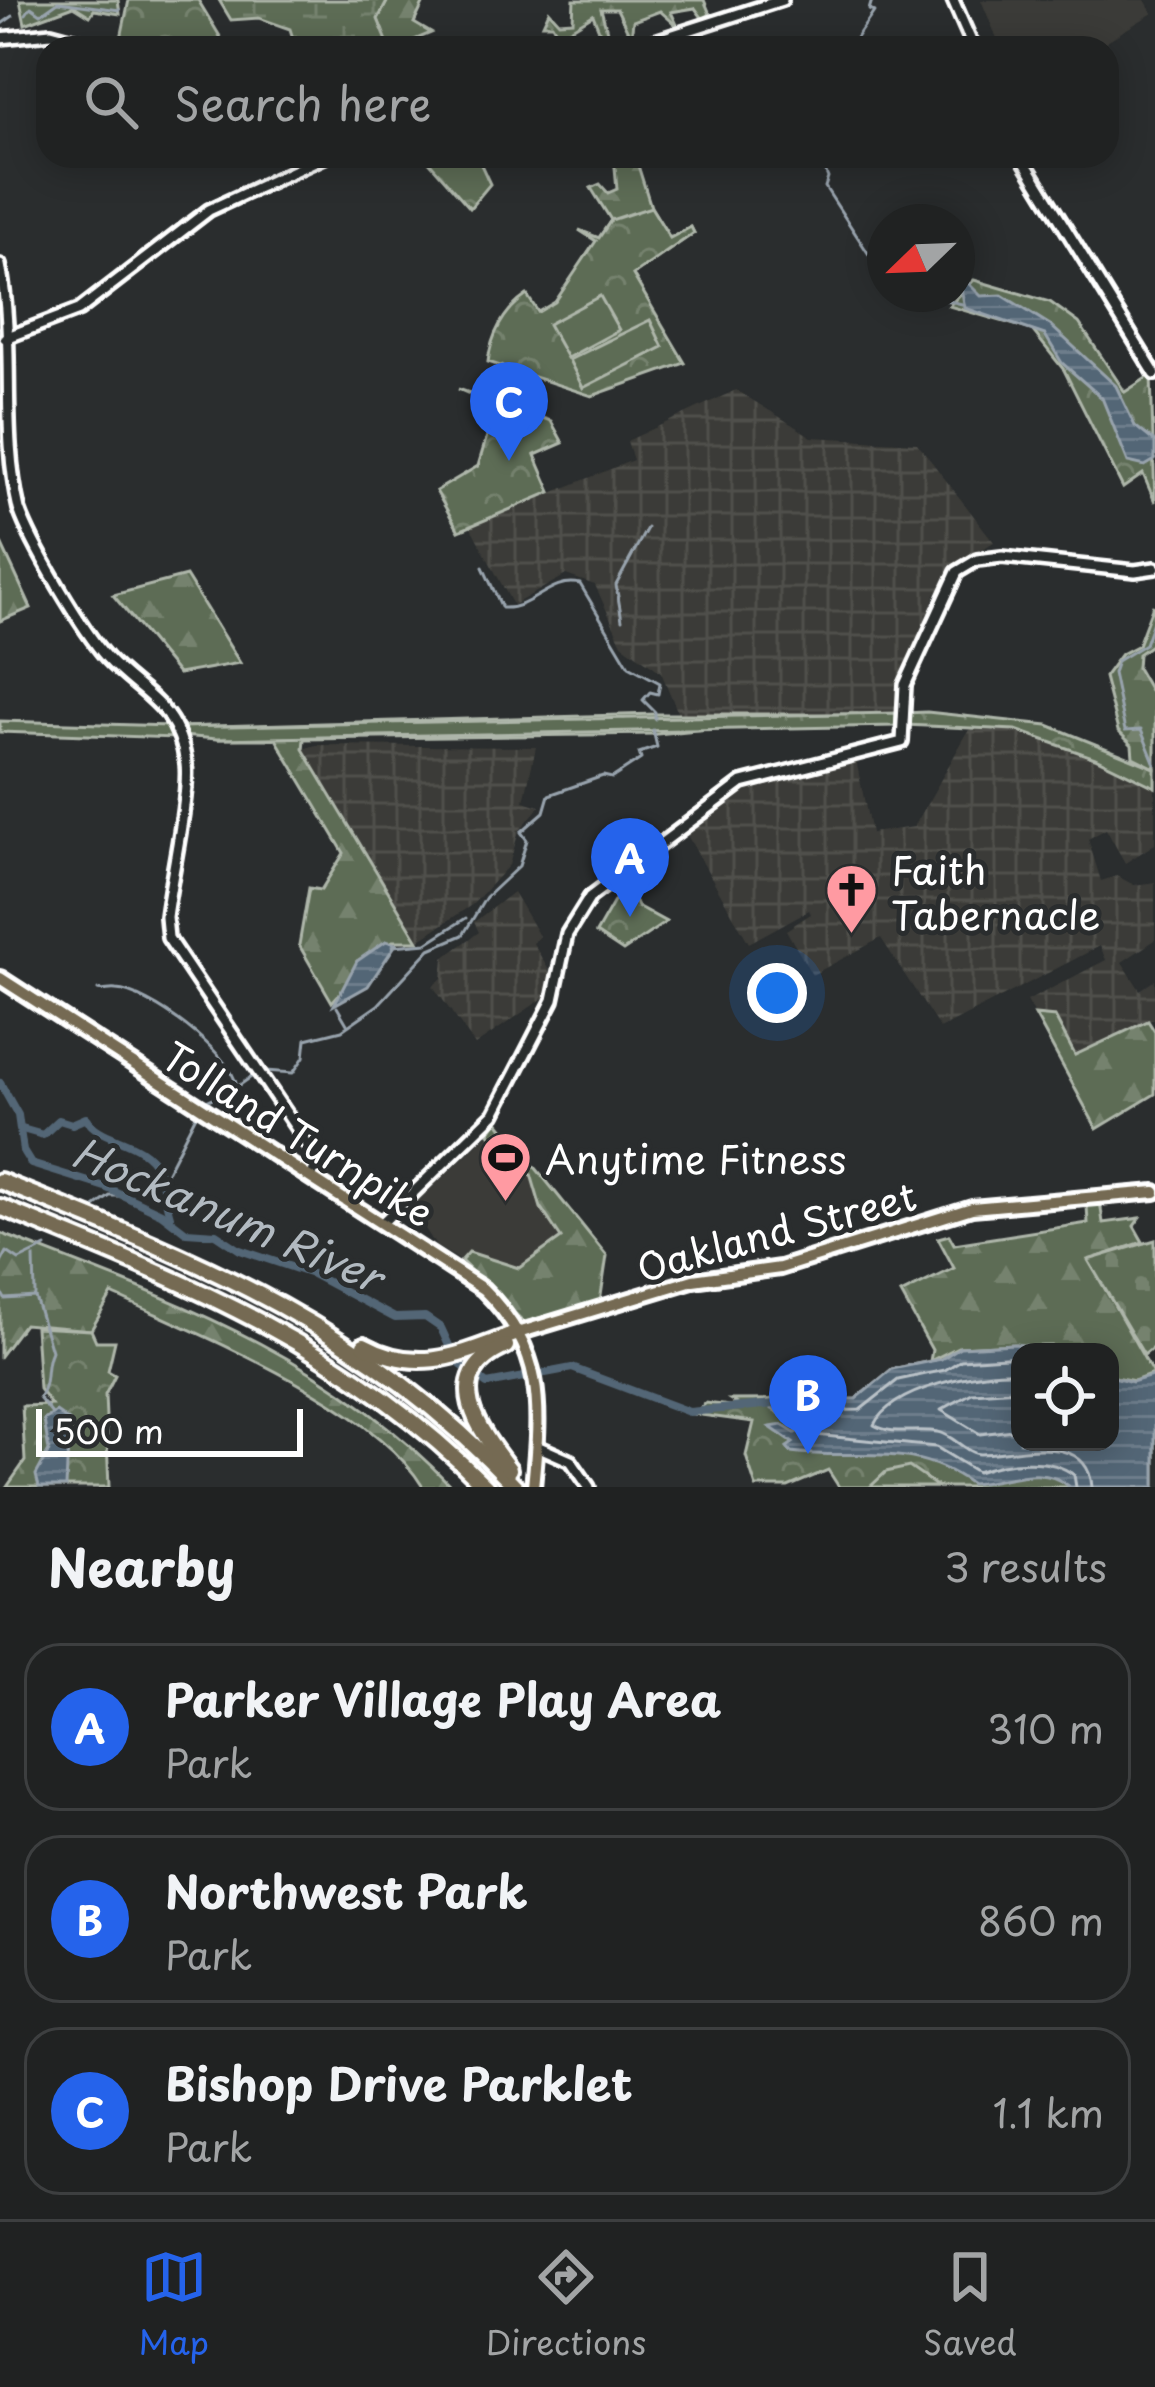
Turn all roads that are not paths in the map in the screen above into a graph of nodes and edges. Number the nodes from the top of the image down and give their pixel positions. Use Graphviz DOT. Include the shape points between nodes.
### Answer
graph roads {
  1 [pos="782,0"];
  2 [pos="953,0"];
  3 [pos="65,36"];
  4 [pos="670,36"];
  5 [pos="969,36"];
  6 [pos="0,38"];
  7 [pos="300,168"];
  8 [pos="1028,168"];
  9 [pos="0,265"];
  10 [pos="5,338"];
  11 [pos="1155,374"];
  12 [pos="1151,569"];
  13 [pos="0,978"];
  14 [pos="311,1178"];
  15 [pos="0,1185"];
  16 [pos="1155,1192"];
  17 [pos="0,1210"];
  18 [pos="383,1222"];
  19 [pos="290,1307"];
  20 [pos="520,1336"];
  21 [pos="537,1446"];
  22 [pos="477,1487"];
  23 [pos="487,1487"];
  24 [pos="507,1487"];
  25 [pos="520,1487"];
  26 [pos="533,1487"];
  27 [pos="589,1487"];
  1 -- 4 [label="street"];
  2 -- 5 [label="street"];
  3 -- 6 [label="street"];
  7 -- 10 [label="street" via="209,210 85,306"];
  8 -- 11 [label="street"];
  9 -- 10 [label="street"];
  10 -- 14 [label="street" via="2,405 24,520 105,656 158,699 186,760 168,938 318,1160"];
  12 -- 18 [label="street" via="1002,557 968,565 950,582 905,685 902,742 742,783 590,897 568,934 554,1000 494,1114"];
  13 -- 14 [label="main road, Tolland Turnpike"];
  14 -- 18 [label="main road, Tolland Turnpike"];
  15 -- 19 [label="highway" via="195,1260"];
  15 -- 24 [label="highway" via="302,1322 407,1395"];
  16 -- 20 [label="main road, Oakland Street" via="972,1208 780,1268 693,1280"];
  17 -- 22 [label="highway" via="285,1339 374,1398"];
  17 -- 23 [label="highway" via="208,1292 296,1337 399,1408"];
  18 -- 20 [label="main road, Tolland Turnpike" via="467,1276"];
  19 -- 20 [label="highway" via="389,1358 421,1363"];
  19 -- 25 [label="highway" via="419,1396"];
  20 -- 21 [label="main road, Tolland Turnpike" via="536,1382"];
  20 -- 25 [label="highway" via="475,1374 475,1421"];
  21 -- 26 [label="main road, Tolland Turnpike"];
  21 -- 27 [label="street" via="571,1461"];
}
